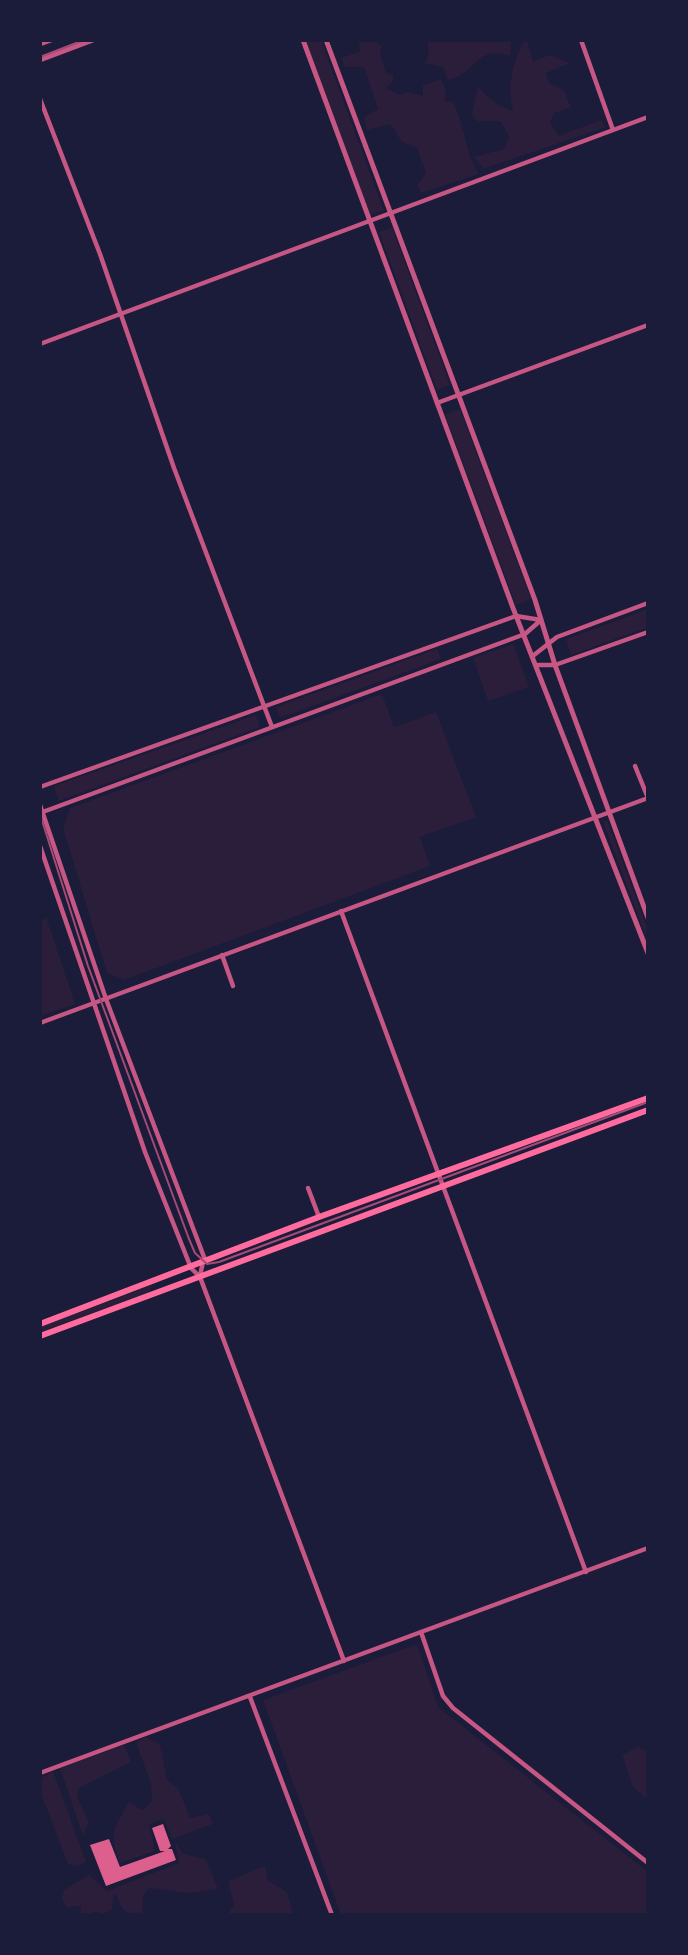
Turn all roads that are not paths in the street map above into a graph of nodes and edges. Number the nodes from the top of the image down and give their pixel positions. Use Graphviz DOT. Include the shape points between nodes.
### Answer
graph roads {
  1 [pos="51,40"];
  2 [pos="93,40"];
  3 [pos="303,40"];
  4 [pos="326,40"];
  5 [pos="582,40"];
  6 [pos="40,44"];
  7 [pos="40,60"];
  8 [pos="40,99"];
  9 [pos="648,117"];
  10 [pos="613,130"];
  11 [pos="392,213"];
  12 [pos="370,221"];
  13 [pos="120,316"];
  14 [pos="648,325"];
  15 [pos="40,344"];
  16 [pos="458,396"];
  17 [pos="437,403"];
  18 [pos="648,603"];
  19 [pos="516,616"];
  20 [pos="541,620"];
  21 [pos="648,632"];
  22 [pos="525,634"];
  23 [pos="548,642"];
  24 [pos="534,655"];
  25 [pos="538,665"];
  26 [pos="555,665"];
  27 [pos="265,707"];
  28 [pos="272,727"];
  29 [pos="635,766"];
  30 [pos="40,787"];
  31 [pos="648,798"];
  32 [pos="40,804"];
  33 [pos="42,812"];
  34 [pos="610,813"];
  35 [pos="596,818"];
  36 [pos="40,846"];
  37 [pos="341,911"];
  38 [pos="648,918"];
  39 [pos="648,953"];
  40 [pos="222,956"];
  41 [pos="233,986"];
  42 [pos="106,999"];
  43 [pos="93,1003"];
  44 [pos="40,1023"];
  45 [pos="648,1098"];
  46 [pos="648,1110"];
  47 [pos="439,1174"];
  48 [pos="443,1185"];
  49 [pos="309,1188"];
  50 [pos="319,1217"];
  51 [pos="204,1262"];
  52 [pos="191,1268"];
  53 [pos="200,1277"];
  54 [pos="40,1324"];
  55 [pos="40,1336"];
  56 [pos="648,1548"];
  57 [pos="586,1572"];
  58 [pos="421,1632"];
  59 [pos="344,1661"];
  60 [pos="250,1697"];
  61 [pos="40,1773"];
  62 [pos="648,1863"];
  63 [pos="332,1915"];
  1 -- 6 [label="street"];
  2 -- 7 [label="street"];
  3 -- 12 [label="street"];
  4 -- 11 [label="street"];
  5 -- 10 [label="street"];
  8 -- 13 [label="street"];
  9 -- 10 [label="street"];
  10 -- 11 [label="street"];
  11 -- 12 [label="street"];
  11 -- 16 [label="street"];
  12 -- 13 [label="street"];
  12 -- 17 [label="street"];
  13 -- 15 [label="street"];
  13 -- 27 [label="street"];
  14 -- 16 [label="street"];
  16 -- 17 [label="street"];
  16 -- 20 [label="street"];
  17 -- 19 [label="street"];
  18 -- 23 [label="street"];
  19 -- 20 [label="street"];
  19 -- 22 [label="street"];
  19 -- 27 [label="street"];
  20 -- 22 [label="street"];
  20 -- 23 [label="street"];
  21 -- 26 [label="street"];
  22 -- 24 [label="street"];
  22 -- 28 [label="street"];
  23 -- 24 [label="street"];
  23 -- 26 [label="street"];
  24 -- 25 [label="street"];
  25 -- 26 [label="street"];
  25 -- 35 [label="street"];
  26 -- 34 [label="street"];
  27 -- 28 [label="street"];
  27 -- 30 [label="street"];
  28 -- 33 [label="street"];
  29 -- 31 [label="street"];
  31 -- 34 [label="street"];
  32 -- 33 [label="street"];
  33 -- 42 [label="street"];
  34 -- 35 [label="street"];
  34 -- 38 [label="street"];
  35 -- 37 [label="street"];
  35 -- 39 [label="street"];
  36 -- 43 [label="street"];
  37 -- 40 [label="street"];
  37 -- 47 [label="street"];
  40 -- 41 [label="street"];
  40 -- 42 [label="street"];
  42 -- 43 [label="street"];
  42 -- 51 [label="street"];
  43 -- 44 [label="street"];
  43 -- 52 [label="street"];
  45 -- 47 [label="main road"];
  46 -- 48 [label="main road"];
  47 -- 48 [label="street"];
  47 -- 50 [label="main road"];
  48 -- 53 [label="main road"];
  48 -- 57 [label="street"];
  49 -- 50 [label="street"];
  50 -- 51 [label="main road"];
  51 -- 52 [label="main road"];
  51 -- 53 [label="street"];
  52 -- 53 [label="street"];
  52 -- 54 [label="main road"];
  53 -- 55 [label="main road"];
  53 -- 59 [label="street"];
  56 -- 57 [label="street"];
  57 -- 58 [label="street"];
  58 -- 59 [label="street"];
  58 -- 62 [label="street" via="443,1696 453,1708"];
  59 -- 60 [label="street"];
  60 -- 61 [label="street"];
  60 -- 63 [label="street"];
}
